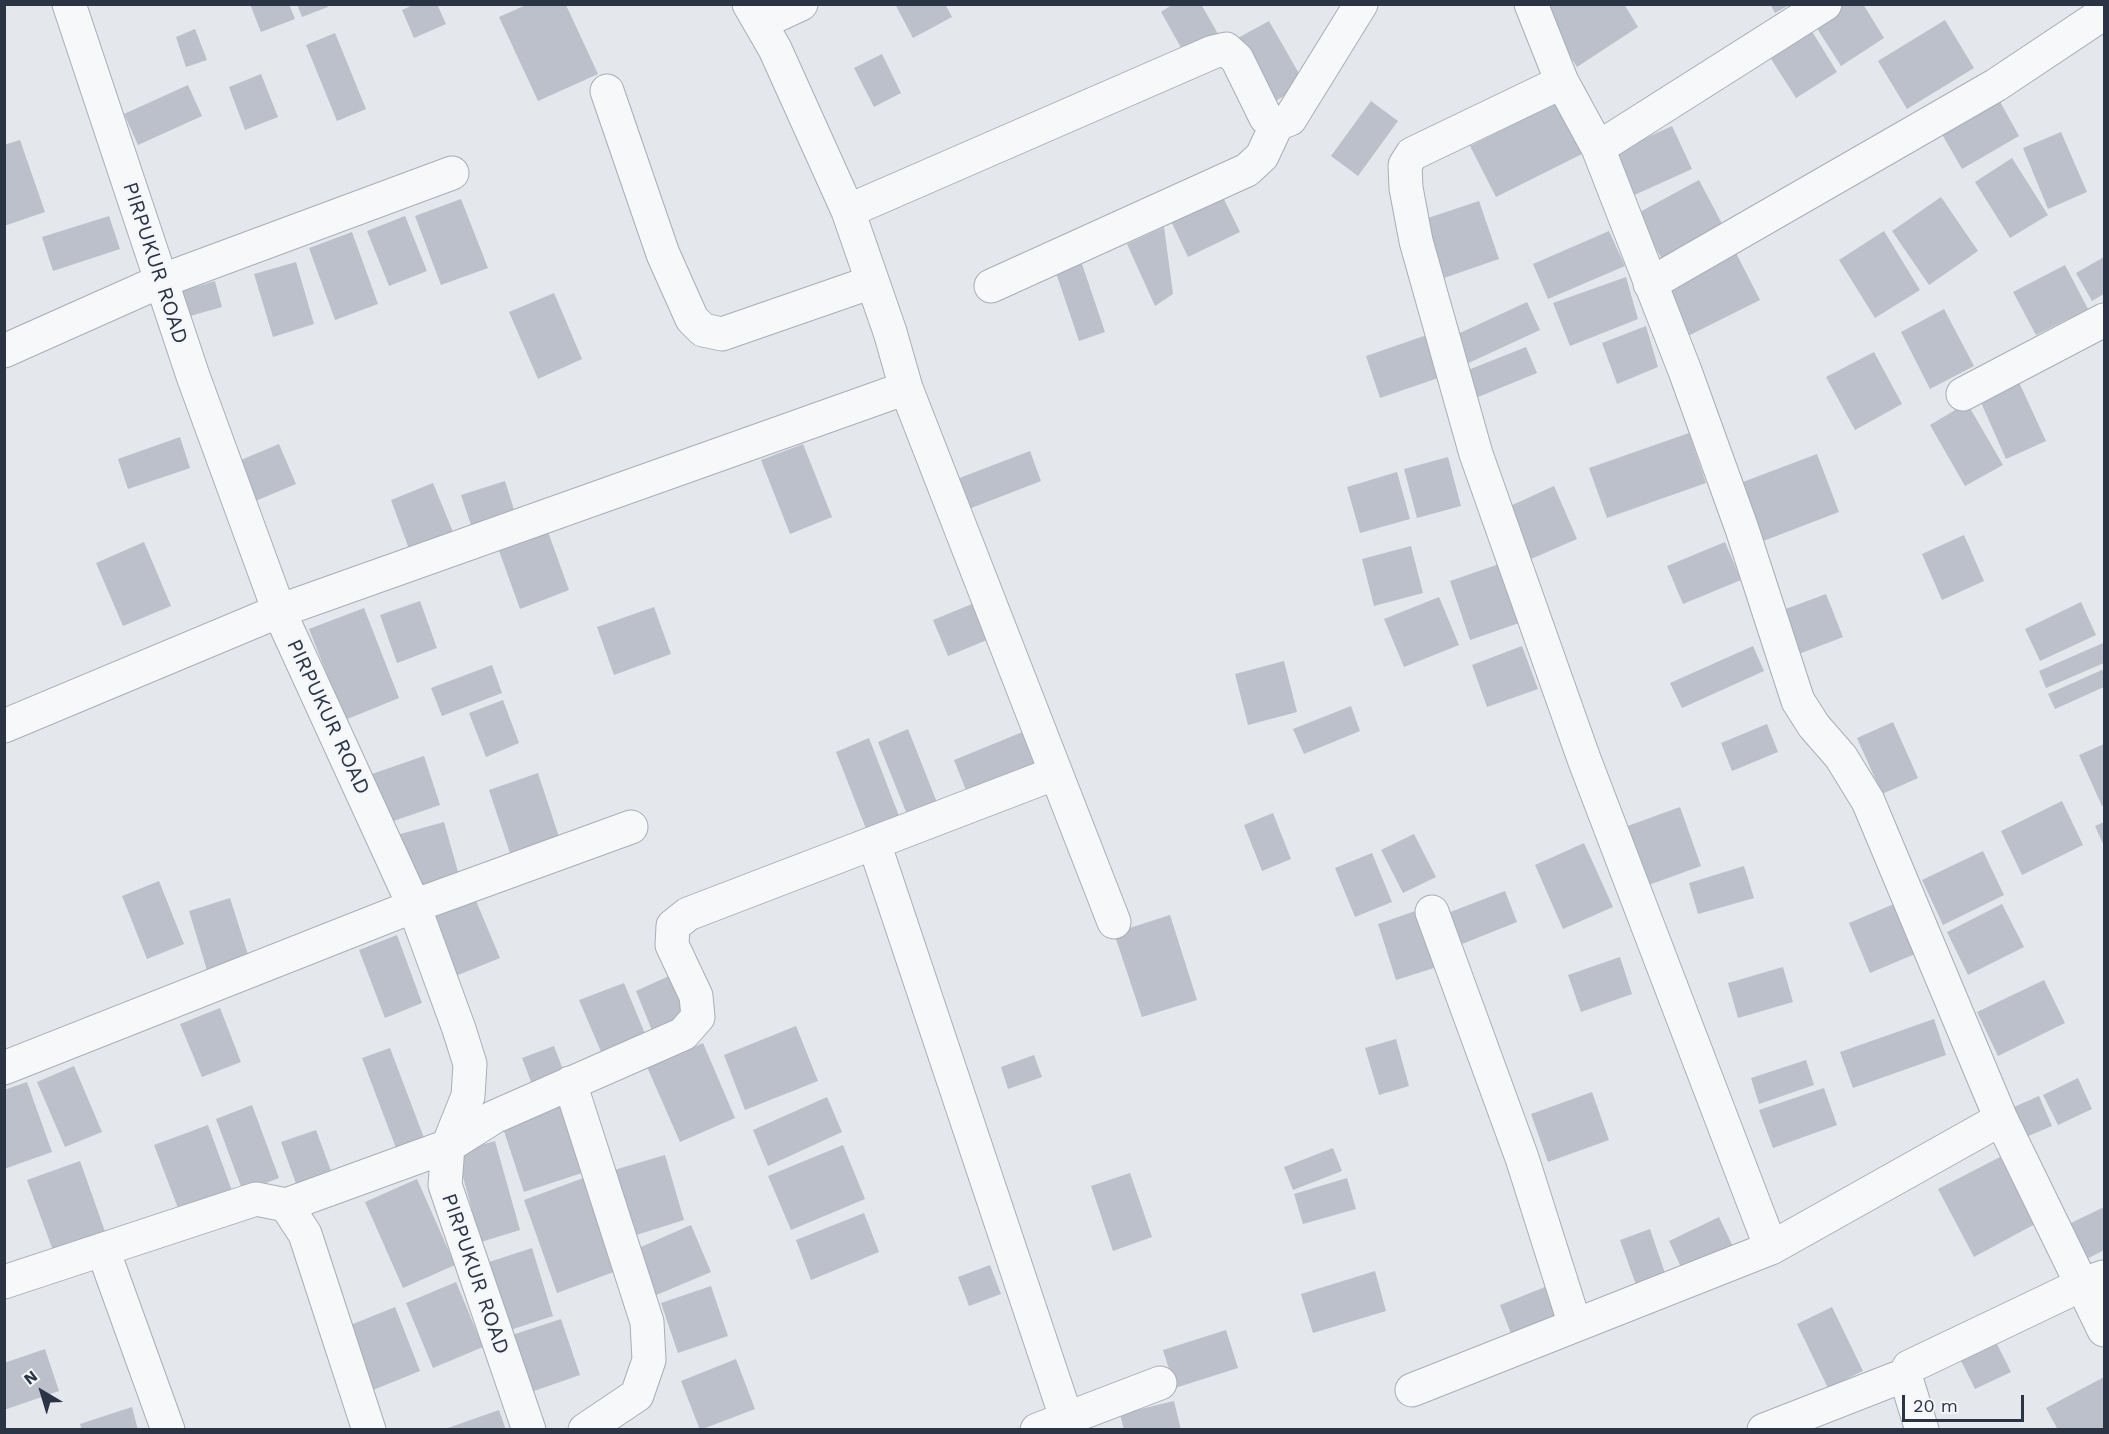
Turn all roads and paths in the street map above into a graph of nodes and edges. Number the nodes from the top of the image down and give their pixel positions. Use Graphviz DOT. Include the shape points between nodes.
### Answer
graph roads {
  1 [pos="801,4"];
  2 [pos="1361,4"];
  3 [pos="1531,4"];
  4 [pos="1825,4"];
  5 [pos="74,6"];
  6 [pos="2104,13"];
  7 [pos="755,14"];
  8 [pos="1562,82"];
  9 [pos="607,91"];
  10 [pos="1276,124"];
  11 [pos="1598,148"];
  12 [pos="452,174"];
  13 [pos="848,211"];
  14 [pos="161,281"];
  15 [pos="872,282"];
  16 [pos="1650,284"];
  17 [pos="991,286"];
  18 [pos="2104,320"];
  19 [pos="4,351"];
  20 [pos="906,388"];
  21 [pos="1963,394"];
  22 [pos="279,611"];
  23 [pos="4,726"];
  24 [pos="1056,772"];
  25 [pos="631,827"];
  26 [pos="874,843"];
  27 [pos="414,906"];
  28 [pos="1432,912"];
  29 [pos="1114,922"];
  30 [pos="4,1068"];
  31 [pos="570,1083"];
  32 [pos="2001,1119"];
  33 [pos="447,1146"];
  34 [pos="286,1205"];
  35 [pos="1771,1248"];
  36 [pos="103,1250"];
  37 [pos="2094,1281"];
  38 [pos="4,1282"];
  39 [pos="1575,1325"];
  40 [pos="2104,1330"];
  41 [pos="1905,1375"];
  42 [pos="1160,1383"];
  43 [pos="1412,1389"];
  44 [pos="1052,1423"];
  45 [pos="168,1430"];
  46 [pos="369,1430"];
  47 [pos="529,1430"];
  48 [pos="585,1430"];
  49 [pos="1764,1430"];
  50 [pos="1922,1430"];
  1 -- 7 [label="street"];
  2 -- 10 [label="street" via="1290,119"];
  3 -- 8 [label="street"];
  4 -- 11 [label="street"];
  5 -- 14 [label="street, PIRPUKUR ROAD"];
  6 -- 16 [label="street" via="1996,85"];
  7 -- 13 [label="street"];
  8 -- 11 [label="street"];
  8 -- 35 [label="street" via="1412,154 1404,165 1406,188 1416,241 1476,454 1584,759"];
  9 -- 15 [label="street" via="663,254 692,319 703,330 722,334"];
  10 -- 13 [label="street" via="1266,118 1237,59 1226,49"];
  10 -- 17 [label="street" via="1262,156 1247,170"];
  11 -- 16 [label="street"];
  12 -- 14 [label="street"];
  13 -- 15 [label="street"];
  14 -- 19 [label="street"];
  14 -- 22 [label="street, PIRPUKUR ROAD"];
  15 -- 20 [label="street"];
  16 -- 32 [label="street" via="1742,529 1798,701 1868,801"];
  18 -- 21 [label="street"];
  20 -- 22 [label="street"];
  20 -- 24 [label="street"];
  22 -- 23 [label="street"];
  22 -- 27 [label="street, PIRPUKUR ROAD"];
  24 -- 26 [label="street"];
  24 -- 29 [label="street"];
  25 -- 27 [label="street"];
  26 -- 31 [label="street" via="688,914 673,926 672,945 696,996 698,1017 683,1034"];
  26 -- 44 [label="street"];
  27 -- 30 [label="street"];
  27 -- 33 [label="street, PIRPUKUR ROAD" via="470,1064 468,1096"];
  28 -- 39 [label="street" via="1522,1158"];
  31 -- 33 [label="street" via="494,1117"];
  31 -- 48 [label="street" via="646,1322 649,1360 637,1395"];
  32 -- 35 [label="street"];
  32 -- 37 [label="street"];
  33 -- 34 [label="street"];
  33 -- 47 [label="street, PIRPUKUR ROAD" via="445,1185"];
  34 -- 36 [label="street" via="256,1198"];
  34 -- 46 [label="street" via="305,1234"];
  35 -- 39 [label="street"];
  36 -- 38 [label="street"];
  36 -- 45 [label="street"];
  37 -- 40 [label="street"];
  37 -- 41 [label="street" via="1916,1362"];
  39 -- 43 [label="street"];
  41 -- 49 [label="street"];
  41 -- 50 [label="street"];
  42 -- 44 [label="street"];
}
